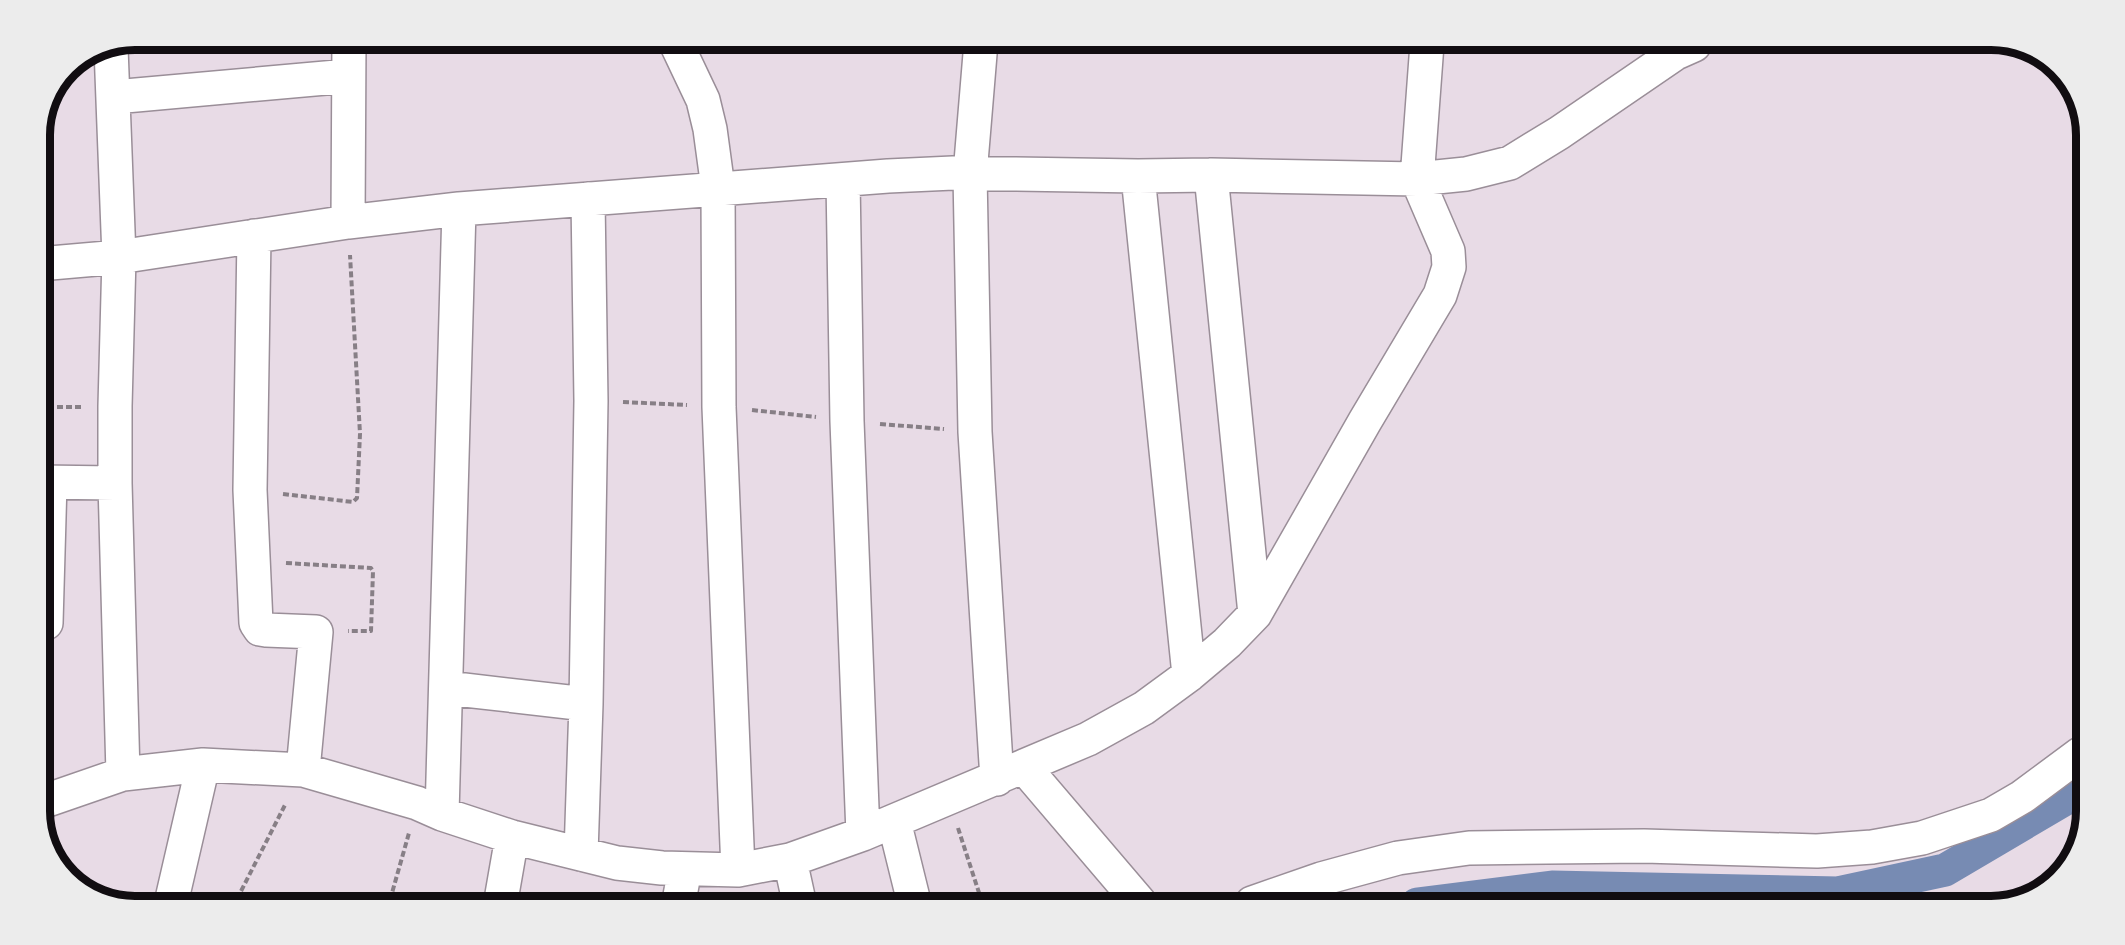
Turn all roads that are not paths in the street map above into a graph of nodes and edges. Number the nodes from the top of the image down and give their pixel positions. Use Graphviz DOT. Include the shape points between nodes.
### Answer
graph roads {
  1 [pos="349,49"];
  2 [pos="679,49"];
  3 [pos="980,49"];
  4 [pos="1427,49"];
  5 [pos="1685,49"];
  6 [pos="111,53"];
  7 [pos="348,76"];
  8 [pos="114,97"];
  9 [pos="970,174"];
  10 [pos="1211,175"];
  11 [pos="1138,176"];
  12 [pos="1418,179"];
  13 [pos="843,180"];
  14 [pos="717,188"];
  15 [pos="588,199"];
  16 [pos="459,209"];
  17 [pos="348,222"];
  18 [pos="254,236"];
  19 [pos="119,257"];
  20 [pos="50,263"];
  21 [pos="50,482"];
  22 [pos="115,483"];
  23 [pos="1255,614"];
  24 [pos="1190,675"];
  25 [pos="447,688"];
  26 [pos="586,704"];
  27 [pos="2076,757"];
  28 [pos="203,765"];
  29 [pos="303,770"];
  30 [pos="1011,773"];
  31 [pos="123,774"];
  32 [pos="50,799"];
  33 [pos="429,809"];
  34 [pos="894,821"];
  35 [pos="863,834"];
  36 [pos="512,837"];
  37 [pos="581,854"];
  38 [pos="790,860"];
  39 [pos="685,868"];
  40 [pos="738,870"];
  41 [pos="173,896"];
  42 [pos="502,896"];
  43 [pos="680,896"];
  44 [pos="799,896"];
  45 [pos="913,896"];
  46 [pos="1133,896"];
  47 [pos="1272,896"];
  1 -- 7 [label="street"];
  2 -- 14 [label="street" via="703,100"];
  3 -- 9 [label="street"];
  4 -- 12 [label="street"];
  5 -- 12 [label="street" via="1510,163 1466,174"];
  6 -- 8 [label="street"];
  7 -- 8 [label="street"];
  7 -- 17 [label="street"];
  8 -- 19 [label="street"];
  9 -- 11 [label="street"];
  9 -- 13 [label="street"];
  9 -- 30 [label="street" via="975,432"];
  10 -- 11 [label="street"];
  10 -- 12 [label="street"];
  10 -- 23 [label="street"];
  11 -- 24 [label="street"];
  12 -- 23 [label="street" via="1448,251 1449,267 1440,295"];
  13 -- 14 [label="street"];
  13 -- 35 [label="street" via="847,421"];
  14 -- 15 [label="street"];
  14 -- 40 [label="street" via="719,407"];
  15 -- 16 [label="street"];
  15 -- 26 [label="street" via="591,401"];
  16 -- 17 [label="street"];
  16 -- 25 [label="street"];
  17 -- 18 [label="street"];
  18 -- 19 [label="street"];
  18 -- 29 [label="street" via="250,490 256,626 316,632"];
  19 -- 20 [label="street"];
  19 -- 22 [label="street"];
  21 -- 22 [label="street"];
  22 -- 31 [label="street"];
  23 -- 24 [label="street"];
  24 -- 30 [label="street" via="1144,708 1088,740"];
  25 -- 26 [label="street"];
  25 -- 33 [label="street"];
  26 -- 37 [label="street"];
  27 -- 47 [label="street" via="1991,815 1922,838 1872,847 1817,851 1644,846 1469,848 1398,858"];
  28 -- 29 [label="street"];
  28 -- 31 [label="street"];
  28 -- 41 [label="street"];
  29 -- 33 [label="street"];
  30 -- 34 [label="street"];
  30 -- 46 [label="street"];
  31 -- 32 [label="street"];
  33 -- 36 [label="street"];
  34 -- 35 [label="street"];
  34 -- 45 [label="street"];
  35 -- 38 [label="street"];
  36 -- 37 [label="street"];
  36 -- 42 [label="street"];
  37 -- 39 [label="street" via="617,863"];
  38 -- 40 [label="street"];
  38 -- 44 [label="street"];
  39 -- 40 [label="street"];
  39 -- 43 [label="street"];
}
